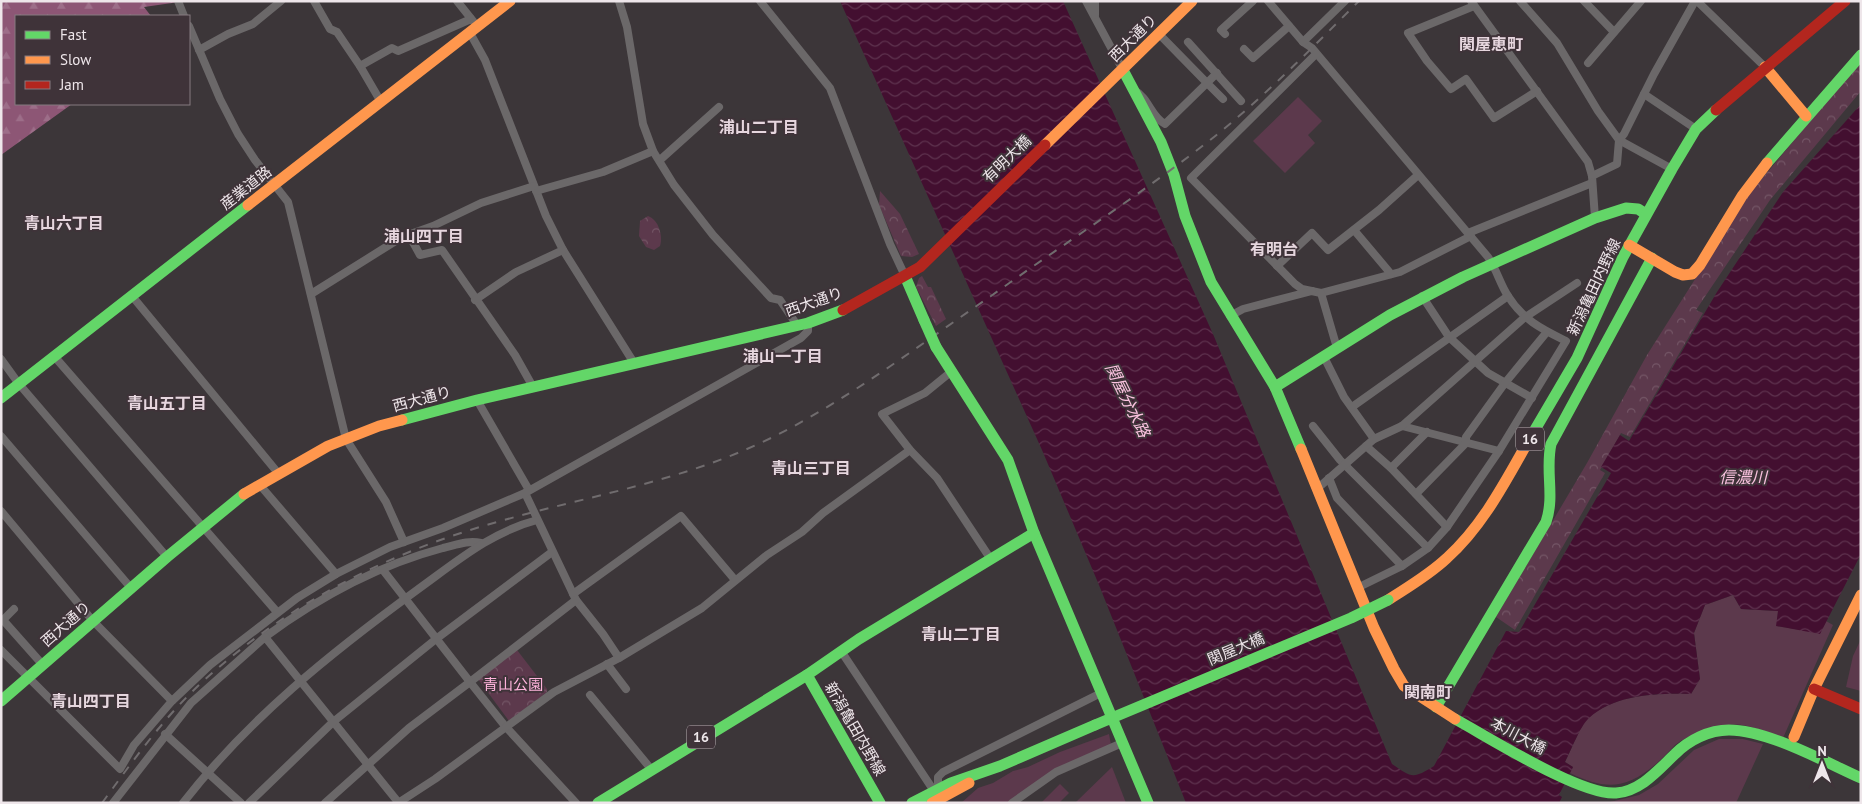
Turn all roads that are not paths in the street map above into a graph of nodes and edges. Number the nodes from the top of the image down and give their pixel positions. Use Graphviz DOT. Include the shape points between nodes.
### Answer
graph roads {
  1 [pos="178,1"];
  2 [pos="281,1"];
  3 [pos="314,1"];
  4 [pos="457,1"];
  5 [pos="510,1"];
  6 [pos="619,1"];
  7 [pos="760,1"];
  8 [pos="1086,1"];
  9 [pos="1095,1"];
  10 [pos="1192,1"];
  11 [pos="1253,1"];
  12 [pos="1268,1"];
  13 [pos="1345,1"];
  14 [pos="1520,1"];
  15 [pos="1584,1"];
  16 [pos="1696,1"];
  17 [pos="1640,2"];
  18 [pos="1843,2"];
  19 [pos="1472,3"];
  20 [pos="184,15"];
  21 [pos="1095,17"];
  22 [pos="473,26"];
  23 [pos="1289,26"];
  24 [pos="190,28"];
  25 [pos="1614,32"];
  26 [pos="1158,34"];
  27 [pos="1225,34"];
  28 [pos="1188,42"];
  29 [pos="1303,42"];
  30 [pos="1244,49"];
  31 [pos="199,50"];
  32 [pos="1316,54"];
  33 [pos="1861,55"];
  34 [pos="1588,63"];
  35 [pos="360,66"];
  36 [pos="1765,67"];
  37 [pos="1120,73"];
  38 [pos="1217,73"];
  39 [pos="1207,83"];
  40 [pos="1134,90"];
  41 [pos="1537,91"];
  42 [pos="1644,94"];
  43 [pos="1223,99"];
  44 [pos="1242,101"];
  45 [pos="381,102"];
  46 [pos="719,107"];
  47 [pos="1806,116"];
  48 [pos="1696,129"];
  49 [pos="1619,140"];
  50 [pos="653,151"];
  51 [pos="660,160"];
  52 [pos="1672,169"];
  53 [pos="1418,175"];
  54 [pos="1592,179"];
  55 [pos="276,183"];
  56 [pos="535,188"];
  57 [pos="1646,214"];
  58 [pos="1595,218"];
  59 [pos="1354,230"];
  60 [pos="409,235"];
  61 [pos="1469,235"];
  62 [pos="1629,245"];
  63 [pos="563,250"];
  64 [pos="1652,258"];
  65 [pos="1493,264"];
  66 [pos="1277,266"];
  67 [pos="920,267"];
  68 [pos="1392,274"];
  69 [pos="905,276"];
  70 [pos="1577,283"];
  71 [pos="1312,291"];
  72 [pos="1321,293"];
  73 [pos="311,294"];
  74 [pos="132,296"];
  75 [pos="1422,296"];
  76 [pos="1508,296"];
  77 [pos="475,300"];
  78 [pos="1230,316"];
  79 [pos="1524,318"];
  80 [pos="802,324"];
  81 [pos="1546,333"];
  82 [pos="1449,337"];
  83 [pos="1337,348"];
  84 [pos="54,356"];
  85 [pos="1324,357"];
  86 [pos="1,359"];
  87 [pos="1475,360"];
  88 [pos="634,363"];
  89 [pos="952,371"];
  90 [pos="1505,383"];
  91 [pos="20,384"];
  92 [pos="532,387"];
  93 [pos="1275,387"];
  94 [pos="1,398"];
  95 [pos="1532,398"];
  96 [pos="477,400"];
  97 [pos="1352,407"];
  98 [pos="1313,426"];
  99 [pos="1402,426"];
  100 [pos="1427,432"];
  101 [pos="1,436"];
  102 [pos="346,439"];
  103 [pos="1374,439"];
  104 [pos="1466,443"];
  105 [pos="1366,446"];
  106 [pos="910,450"];
  107 [pos="1499,451"];
  108 [pos="1345,464"];
  109 [pos="1391,468"];
  110 [pos="278,473"];
  111 [pos="1329,478"];
  112 [pos="259,484"];
  113 [pos="1318,488"];
  114 [pos="527,492"];
  115 [pos="1416,494"];
  116 [pos="1,511"];
  117 [pos="537,520"];
  118 [pos="1447,527"];
  119 [pos="202,528"];
  120 [pos="1034,533"];
  121 [pos="404,542"];
  122 [pos="481,543"];
  123 [pos="1428,548"];
  124 [pos="552,552"];
  125 [pos="167,557"];
  126 [pos="990,558"];
  127 [pos="1402,566"];
  128 [pos="383,570"];
  129 [pos="336,574"];
  130 [pos="735,580"];
  131 [pos="131,588"];
  132 [pos="1357,588"];
  133 [pos="1861,595"];
  134 [pos="406,598"];
  135 [pos="574,598"];
  136 [pos="1388,600"];
  137 [pos="14,609"];
  138 [pos="277,612"];
  139 [pos="93,621"];
  140 [pos="265,637"];
  141 [pos="436,639"];
  142 [pos="1,650"];
  143 [pos="841,651"];
  144 [pos="619,658"];
  145 [pos="42,664"];
  146 [pos="607,664"];
  147 [pos="28,676"];
  148 [pos="804,676"];
  149 [pos="300,681"];
  150 [pos="470,682"];
  151 [pos="626,689"];
  152 [pos="1814,689"];
  153 [pos="1101,693"];
  154 [pos="590,695"];
  155 [pos="1,701"];
  156 [pos="172,701"];
  157 [pos="1436,707"];
  158 [pos="1861,710"];
  159 [pos="333,722"];
  160 [pos="505,726"];
  161 [pos="165,734"];
  162 [pos="1794,737"];
  163 [pos="1122,743"];
  164 [pos="366,764"];
  165 [pos="1000,766"];
  166 [pos="651,769"];
  167 [pos="208,772"];
  168 [pos="1861,778"];
  169 [pos="974,780"];
  170 [pos="935,794"];
  171 [pos="113,803"];
  172 [pos="183,803"];
  173 [pos="241,803"];
  174 [pos="250,803"];
  175 [pos="324,803"];
  176 [pos="398,803"];
  177 [pos="576,803"];
  178 [pos="598,803"];
  179 [pos="871,803"];
  180 [pos="880,803"];
  181 [pos="912,803"];
  182 [pos="946,803"];
  183 [pos="1012,803"];
  184 [pos="1148,803"];
  1 -- 20 [label="street"];
  2 -- 31 [label="street" via="253,24"];
  3 -- 35 [label="street" via="330,29 337,32"];
  4 -- 22 [label="street"];
  5 -- 22 [label="street, 産業道路"];
  6 -- 50 [label="street" via="627,27 643,124"];
  7 -- 69 [label="street" via="830,88"];
  8 -- 21 [label="street"];
  9 -- 21 [label="street"];
  10 -- 26 [label="street, 西大通り"];
  11 -- 27 [label="street" via="1221,30"];
  12 -- 23 [label="street"];
  13 -- 29 [label="street"];
  14 -- 49 [label="street" via="1556,43"];
  15 -- 25 [label="street"];
  16 -- 36 [label="street"];
  16 -- 42 [label="street"];
  17 -- 25 [label="street"];
  18 -- 36 [label="street, 新潟亀田内野線 / 16"];
  19 -- 41 [label="street"];
  19 -- 41 [label="street" via="1408,33 1451,89 1466,79 1494,118"];
  21 -- 37 [label="street"];
  22 -- 35 [label="street" via="398,51 392,48"];
  22 -- 45 [label="street, 産業道路"];
  22 -- 56 [label="street"];
  23 -- 29 [label="street"];
  23 -- 30 [label="street" via="1253,58"];
  24 -- 31 [label="street"];
  25 -- 34 [label="street"];
  26 -- 37 [label="street, 西大通り"];
  26 -- 39 [label="street"];
  28 -- 38 [label="street"];
  29 -- 32 [label="street"];
  31 -- 55 [label="street" via="238,134"];
  32 -- 53 [label="street"];
  32 -- 66 [label="street" via="1191,178"];
  33 -- 47 [label="street"];
  35 -- 45 [label="street"];
  36 -- 47 [label="street"];
  36 -- 48 [label="street, 新潟亀田内野線 / 16"];
  37 -- 40 [label="street, 本川大橋"];
  37 -- 67 [label="street, 有明大橋"];
  38 -- 39 [label="street"];
  38 -- 44 [label="street"];
  39 -- 40 [label="street" via="1165,124 1158,121 1143,95"];
  39 -- 43 [label="street"];
  40 -- 78 [label="street, 本川大橋" via="1161,142 1188,224 1211,282"];
  41 -- 54 [label="street" via="1588,162"];
  42 -- 48 [label="street"];
  42 -- 49 [label="street"];
  45 -- 55 [label="street, 産業道路"];
  46 -- 51 [label="street"];
  47 -- 64 [label="street" via="1742,196 1697,270 1682,275"];
  48 -- 52 [label="street, 新潟亀田内野線 / 16"];
  49 -- 52 [label="street"];
  49 -- 54 [label="street" via="1617,164"];
  50 -- 51 [label="street"];
  50 -- 56 [label="street" via="602,172"];
  51 -- 80 [label="street" via="674,185 713,235 771,298 780,300"];
  52 -- 57 [label="street, 新潟亀田内野線 / 16"];
  53 -- 59 [label="street"];
  53 -- 61 [label="street"];
  54 -- 58 [label="street"];
  54 -- 61 [label="street"];
  55 -- 73 [label="street" via="288,202"];
  55 -- 74 [label="street, 産業道路"];
  56 -- 60 [label="street" via="481,203"];
  56 -- 63 [label="street"];
  57 -- 58 [label="street" via="1626,208"];
  57 -- 62 [label="street, 新潟亀田内野線 / 16"];
  58 -- 65 [label="street"];
  59 -- 66 [label="street" via="1328,250 1312,233"];
  59 -- 68 [label="street"];
  60 -- 73 [label="street" via="364,259"];
  60 -- 77 [label="street" via="420,255 442,250"];
  61 -- 65 [label="street"];
  61 -- 68 [label="street"];
  62 -- 64 [label="street"];
  62 -- 136 [label="street, 新潟亀田内野線 / 16" via="1577,358 1491,506 1448,558"];
  63 -- 77 [label="street" via="516,272"];
  63 -- 88 [label="street"];
  64 -- 157 [label="street" via="1551,444 1548,458 1551,506 1546,522"];
  65 -- 75 [label="street"];
  65 -- 76 [label="street"];
  66 -- 71 [label="street" via="1295,284"];
  67 -- 69 [label="street, 西大通り"];
  68 -- 72 [label="street"];
  69 -- 80 [label="street, 西大通り" via="842,311"];
  69 -- 89 [label="street, bridge" via="936,347"];
  70 -- 79 [label="street"];
  71 -- 72 [label="street"];
  71 -- 78 [label="street" via="1243,309"];
  72 -- 83 [label="street"];
  73 -- 102 [label="street"];
  74 -- 84 [label="street, 産業道路"];
  74 -- 110 [label="street"];
  75 -- 82 [label="street"];
  75 -- 83 [label="street"];
  76 -- 79 [label="street"];
  76 -- 82 [label="street"];
  77 -- 92 [label="street" via="515,355"];
  78 -- 93 [label="street, 本川大橋"];
  79 -- 81 [label="street"];
  79 -- 87 [label="street"];
  80 -- 88 [label="street, 西大通り"];
  80 -- 114 [label="street" via="808,331 800,338"];
  81 -- 90 [label="street"];
  81 -- 95 [label="street" via="1566,341"];
  82 -- 87 [label="street"];
  82 -- 97 [label="street"];
  83 -- 85 [label="street"];
  84 -- 91 [label="street, 産業道路"];
  84 -- 119 [label="street"];
  85 -- 93 [label="street"];
  85 -- 97 [label="street"];
  86 -- 91 [label="street"];
  87 -- 90 [label="street"];
  87 -- 99 [label="street"];
  88 -- 92 [label="street, 西大通り"];
  89 -- 106 [label="street" via="925,393 882,414"];
  89 -- 120 [label="street" via="1008,460"];
  90 -- 95 [label="street"];
  90 -- 104 [label="street" via="1466,437"];
  91 -- 94 [label="street, 産業道路"];
  91 -- 125 [label="street"];
  92 -- 96 [label="street, 西大通り"];
  93 -- 113 [label="street, 本川大橋"];
  95 -- 107 [label="street"];
  96 -- 102 [label="street, 西大通り" via="379,426"];
  96 -- 114 [label="street"];
  97 -- 103 [label="street"];
  98 -- 108 [label="street"];
  99 -- 100 [label="street"];
  99 -- 103 [label="street"];
  100 -- 104 [label="street"];
  100 -- 109 [label="street"];
  101 -- 131 [label="street"];
  102 -- 110 [label="street, 西大通り"];
  102 -- 121 [label="street" via="386,502"];
  103 -- 105 [label="street"];
  104 -- 107 [label="street"];
  104 -- 115 [label="street"];
  105 -- 108 [label="street"];
  105 -- 109 [label="street"];
  106 -- 126 [label="street" via="937,478"];
  106 -- 130 [label="street"];
  107 -- 118 [label="street"];
  108 -- 111 [label="street"];
  108 -- 123 [label="street"];
  109 -- 115 [label="street"];
  110 -- 112 [label="street, 西大通り"];
  111 -- 113 [label="street"];
  111 -- 127 [label="street" via="1337,498"];
  112 -- 119 [label="street, 西大通り"];
  112 -- 129 [label="street"];
  113 -- 132 [label="street, 本川大橋"];
  114 -- 117 [label="street"];
  114 -- 121 [label="street"];
  115 -- 118 [label="street"];
  116 -- 139 [label="street"];
  117 -- 122 [label="street"];
  117 -- 124 [label="street"];
  118 -- 123 [label="street"];
  119 -- 125 [label="street, 西大通り"];
  119 -- 138 [label="street"];
  120 -- 126 [label="street"];
  120 -- 153 [label="street"];
  121 -- 129 [label="street"];
  122 -- 128 [label="street" via="471,541 441,548"];
  122 -- 134 [label="street"];
  123 -- 127 [label="street"];
  124 -- 135 [label="street"];
  124 -- 141 [label="street"];
  125 -- 131 [label="street, 西大通り"];
  126 -- 143 [label="street"];
  127 -- 132 [label="street"];
  128 -- 134 [label="street"];
  128 -- 140 [label="street" via="322,600"];
  129 -- 138 [label="street"];
  130 -- 135 [label="street" via="681,516"];
  130 -- 144 [label="street" via="702,608"];
  131 -- 139 [label="street, 西大通り"];
  132 -- 157 [label="street, 本川大橋" via="1404,686"];
  133 -- 152 [label="street"];
  134 -- 141 [label="street"];
  134 -- 149 [label="street"];
  135 -- 144 [label="street"];
  135 -- 150 [label="street"];
  136 -- 165 [label="street, 関屋大橋 / 16, bridge"];
  137 -- 145 [label="street" via="2,620"];
  138 -- 156 [label="street" via="210,665"];
  139 -- 145 [label="street, 西大通り"];
  139 -- 156 [label="street"];
  140 -- 149 [label="street"];
  140 -- 161 [label="street" via="191,703"];
  141 -- 150 [label="street"];
  141 -- 159 [label="street"];
  142 -- 147 [label="street"];
  143 -- 148 [label="street"];
  143 -- 170 [label="street"];
  144 -- 146 [label="street"];
  145 -- 147 [label="street, 西大通り"];
  146 -- 151 [label="street"];
  146 -- 160 [label="street" via="554,692"];
  147 -- 155 [label="street, 西大通り"];
  147 -- 156 [label="street" via="120,769 134,745"];
  148 -- 166 [label="street, 新潟亀田内野線 / 16"];
  148 -- 179 [label="street, 新潟亀田内野線"];
  148 -- 180 [label="street, 新潟亀田内野線"];
  149 -- 159 [label="street"];
  149 -- 167 [label="street"];
  150 -- 160 [label="street"];
  150 -- 164 [label="street"];
  152 -- 158 [label="street"];
  152 -- 162 [label="street"];
  153 -- 163 [label="street"];
  153 -- 170 [label="street" via="943,772 938,777"];
  154 -- 166 [label="street"];
  157 -- 168 [label="street, 本川大橋" via="1596,792 1617,793 1650,780 1692,740 1717,731 1731,730 1771,739"];
  159 -- 164 [label="street"];
  159 -- 174 [label="street"];
  160 -- 176 [label="street"];
  160 -- 177 [label="street"];
  161 -- 167 [label="street"];
  161 -- 171 [label="street"];
  163 -- 183 [label="street" via="1056,772"];
  163 -- 184 [label="street"];
  164 -- 175 [label="street"];
  164 -- 176 [label="street"];
  165 -- 169 [label="street, 16"];
  165 -- 170 [label="street, 16"];
  166 -- 178 [label="street, 新潟亀田内野線 / 16"];
  167 -- 172 [label="street"];
  167 -- 173 [label="street"];
  169 -- 170 [label="street, 16"];
  169 -- 182 [label="street"];
  170 -- 181 [label="street, 16"];
}
